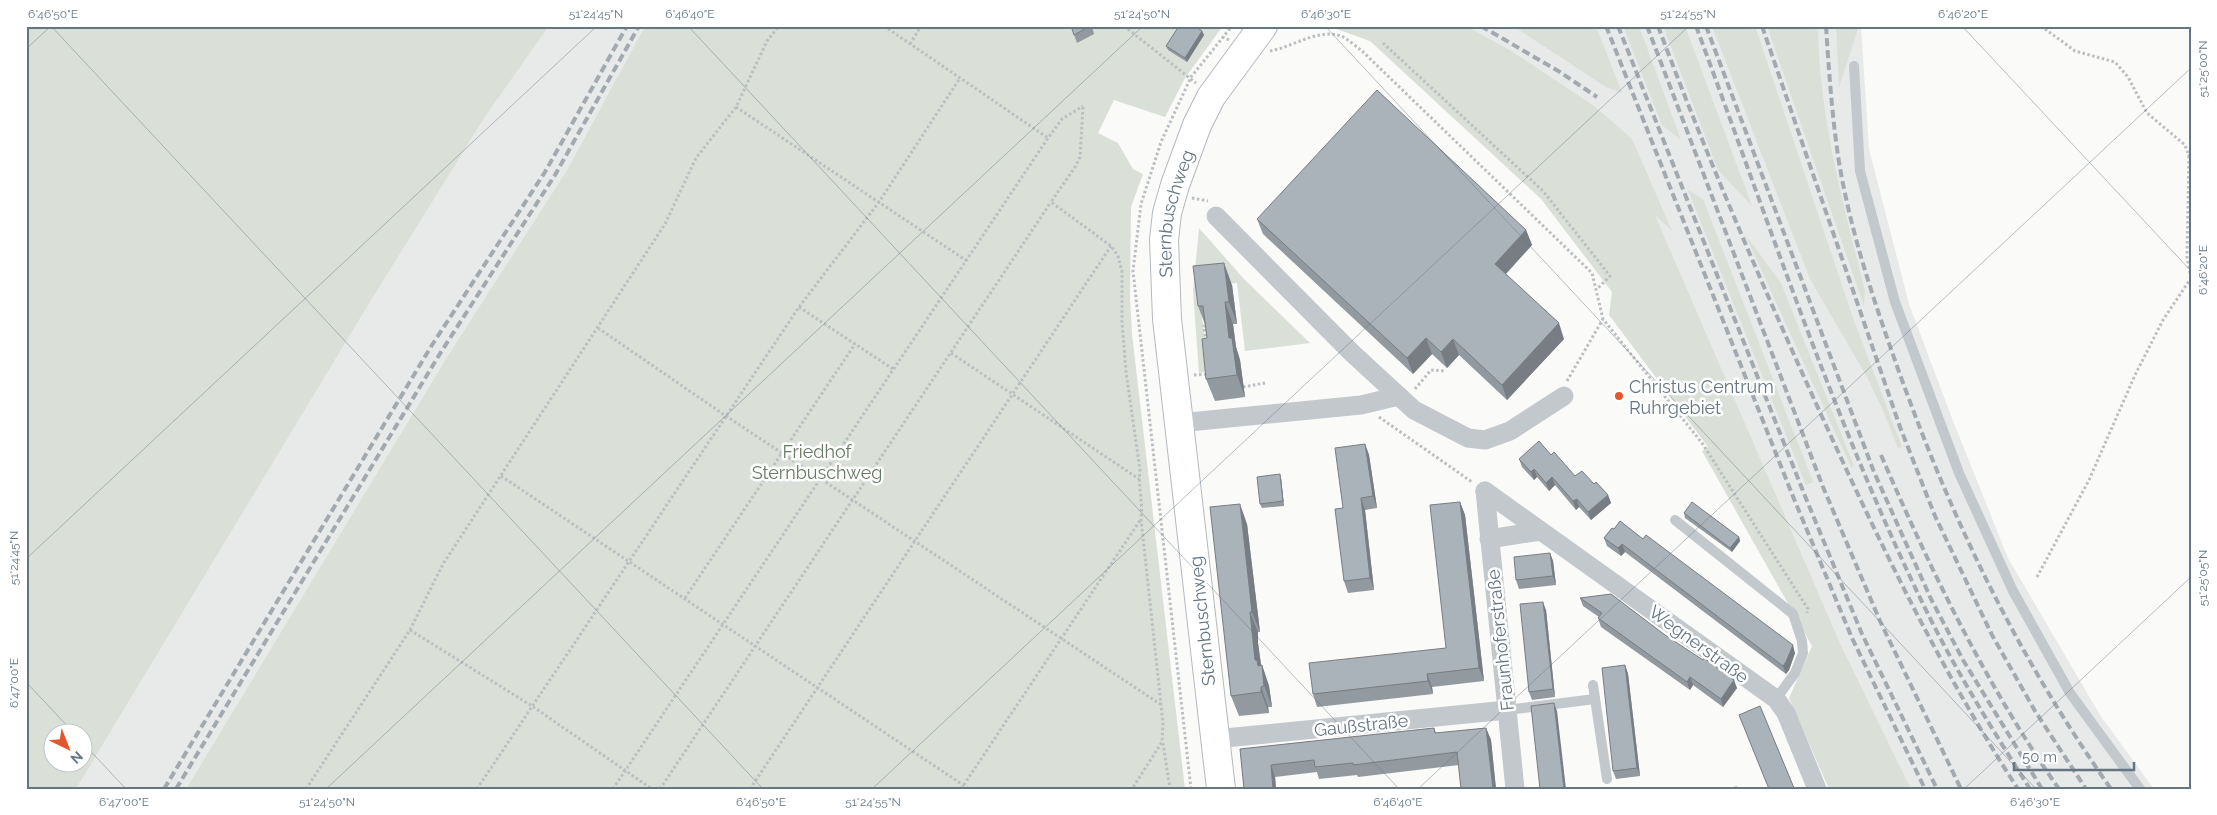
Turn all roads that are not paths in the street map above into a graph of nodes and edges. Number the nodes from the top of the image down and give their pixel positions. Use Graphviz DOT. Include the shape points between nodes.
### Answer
graph roads {
  1 [pos="1268,41"];
  2 [pos="1854,66"];
  3 [pos="1216,210"];
  4 [pos="1405,394"];
  5 [pos="1564,396"];
  6 [pos="1180,423"];
  7 [pos="1485,491"];
  8 [pos="1675,520"];
  9 [pos="1540,531"];
  10 [pos="1489,539"];
  11 [pos="1593,685"];
  12 [pos="1595,699"];
  13 [pos="1776,699"];
  14 [pos="1506,710"];
  15 [pos="1215,739"];
  16 [pos="1607,779"];
  17 [pos="1221,789"];
  18 [pos="1516,789"];
  19 [pos="1818,789"];
  20 [pos="2140,789"];
  1 -- 6 [label="main road, Sternbuschweg" via="1210,98 1185,154 1167,213 1164,240 1167,319"];
  2 -- 20 [label="lane" via="1860,171 1895,302 1959,473 2013,591 2070,693"];
  3 -- 4 [label="street" via="1309,310"];
  4 -- 5 [label="street" via="1414,410 1468,438 1485,440 1510,431"];
  4 -- 6 [label="street" via="1361,405"];
  6 -- 15 [label="main road, Sternbuschweg"];
  7 -- 9 [label="street, Wegnerstraße"];
  7 -- 10 [label="street, Fraunhoferstraße"];
  8 -- 13 [label="lane" via="1793,614 1803,653 1795,673"];
  9 -- 10 [label="street"];
  9 -- 13 [label="street, Wegnerstraße"];
  10 -- 14 [label="street, Fraunhoferstraße"];
  11 -- 12 [label="lane"];
  12 -- 14 [label="lane"];
  12 -- 16 [label="lane"];
  13 -- 19 [label="street, Wegnerstraße" via="1786,713"];
  14 -- 15 [label="street, Gaußstraße"];
  14 -- 18 [label="street, Fraunhoferstraße"];
  15 -- 17 [label="main road, Sternbuschweg"];
}
